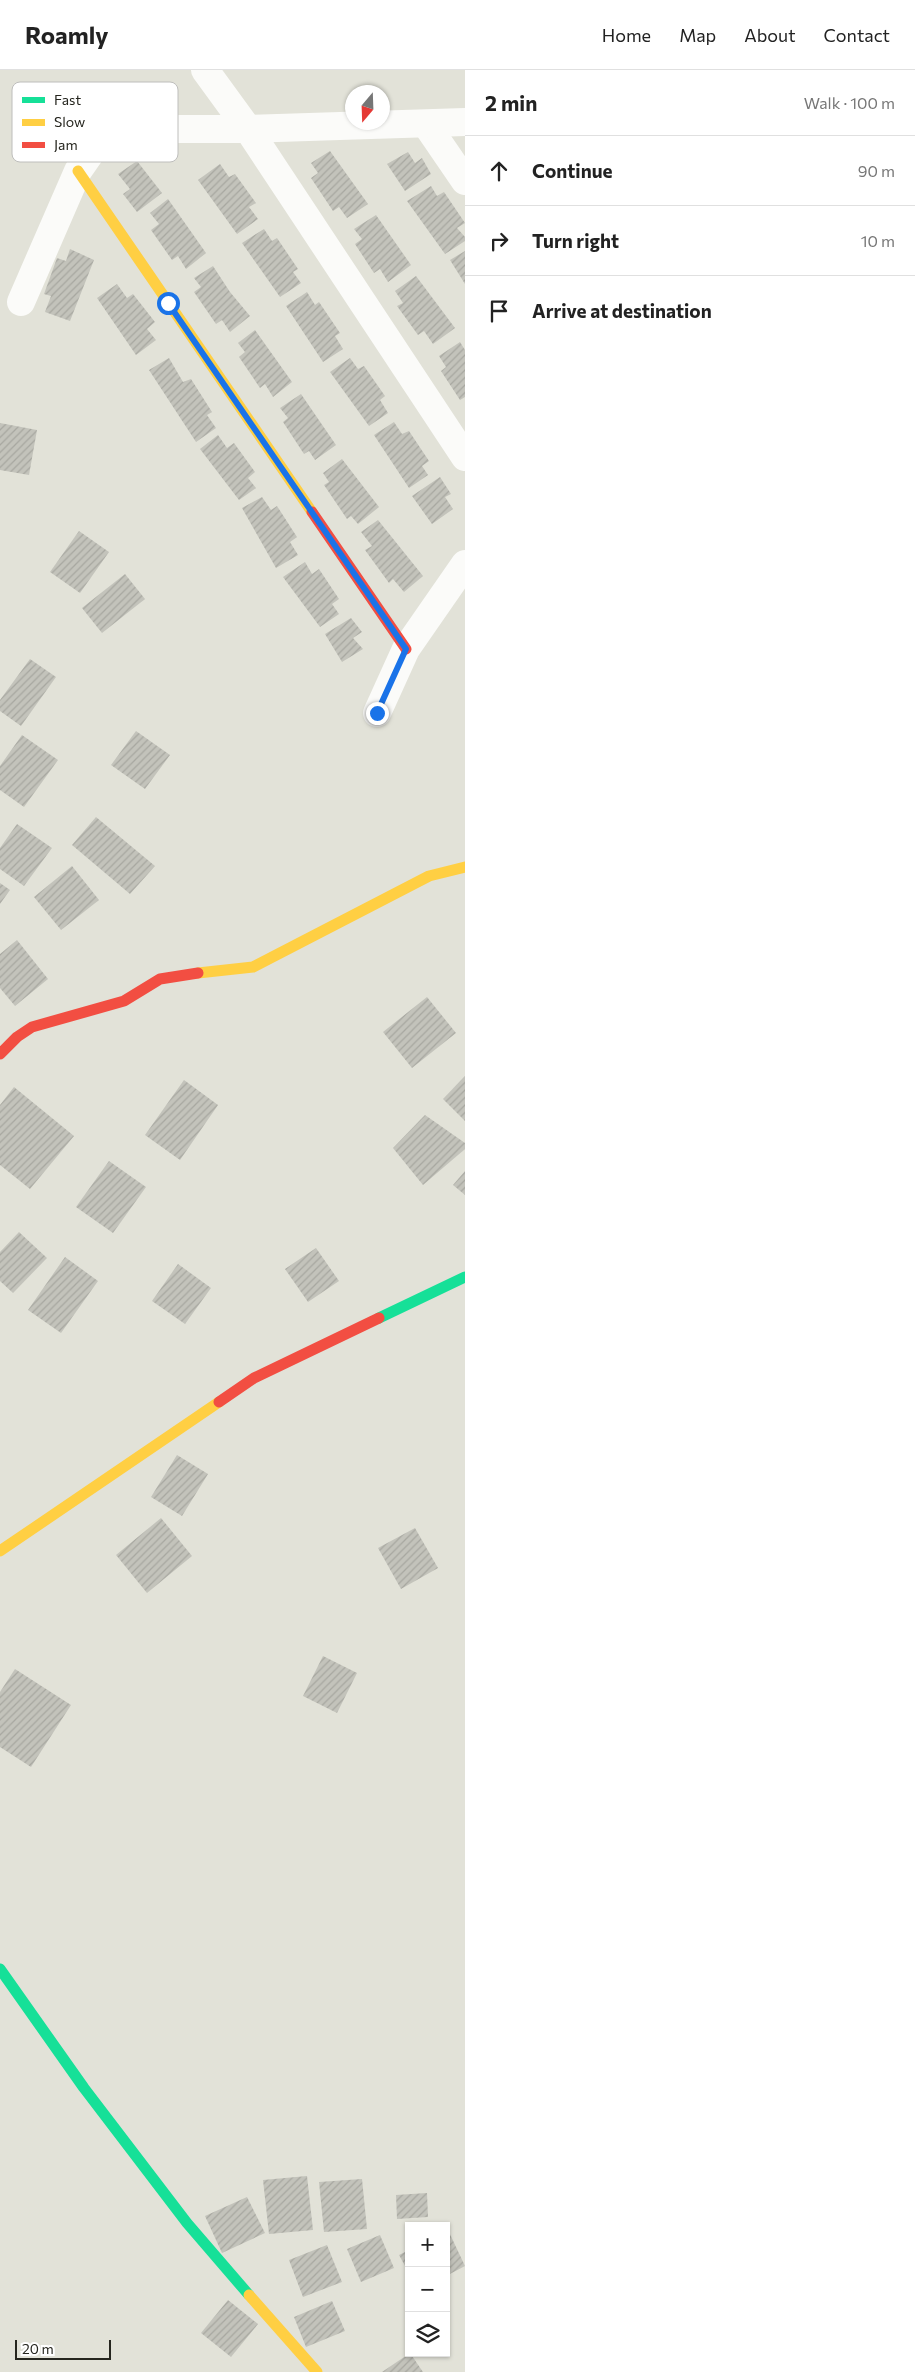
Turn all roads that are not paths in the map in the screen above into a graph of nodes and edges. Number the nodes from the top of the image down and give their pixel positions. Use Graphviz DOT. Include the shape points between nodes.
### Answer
graph roads {
  1 [pos="205,70"];
  2 [pos="465,122"];
  3 [pos="426,124"];
  4 [pos="178,129"];
  5 [pos="248,129"];
  6 [pos="84,162"];
  7 [pos="78,171"];
  8 [pos="465,181"];
  9 [pos="21,302"];
  10 [pos="465,457"];
  11 [pos="465,564"];
  12 [pos="406,649"];
  13 [pos="377,713"];
  14 [pos="465,867"];
  15 [pos="0,1054"];
  16 [pos="465,1277"];
  17 [pos="0,1551"];
  18 [pos="0,1969"];
  19 [pos="317,2372"];
  1 -- 5 [label="street"];
  2 -- 3 [label="street"];
  3 -- 5 [label="street"];
  3 -- 8 [label="street"];
  4 -- 5 [label="street"];
  5 -- 10 [label="street"];
  6 -- 7 [label="street"];
  7 -- 9 [label="street"];
  7 -- 12 [label="street"];
  11 -- 12 [label="street"];
  12 -- 13 [label="street"];
  14 -- 15 [label="street" via="428,876 253,967 160,979 124,1001 32,1027"];
  16 -- 17 [label="street" via="254,1378"];
  18 -- 19 [label="street" via="84,2088 187,2223"];
}
